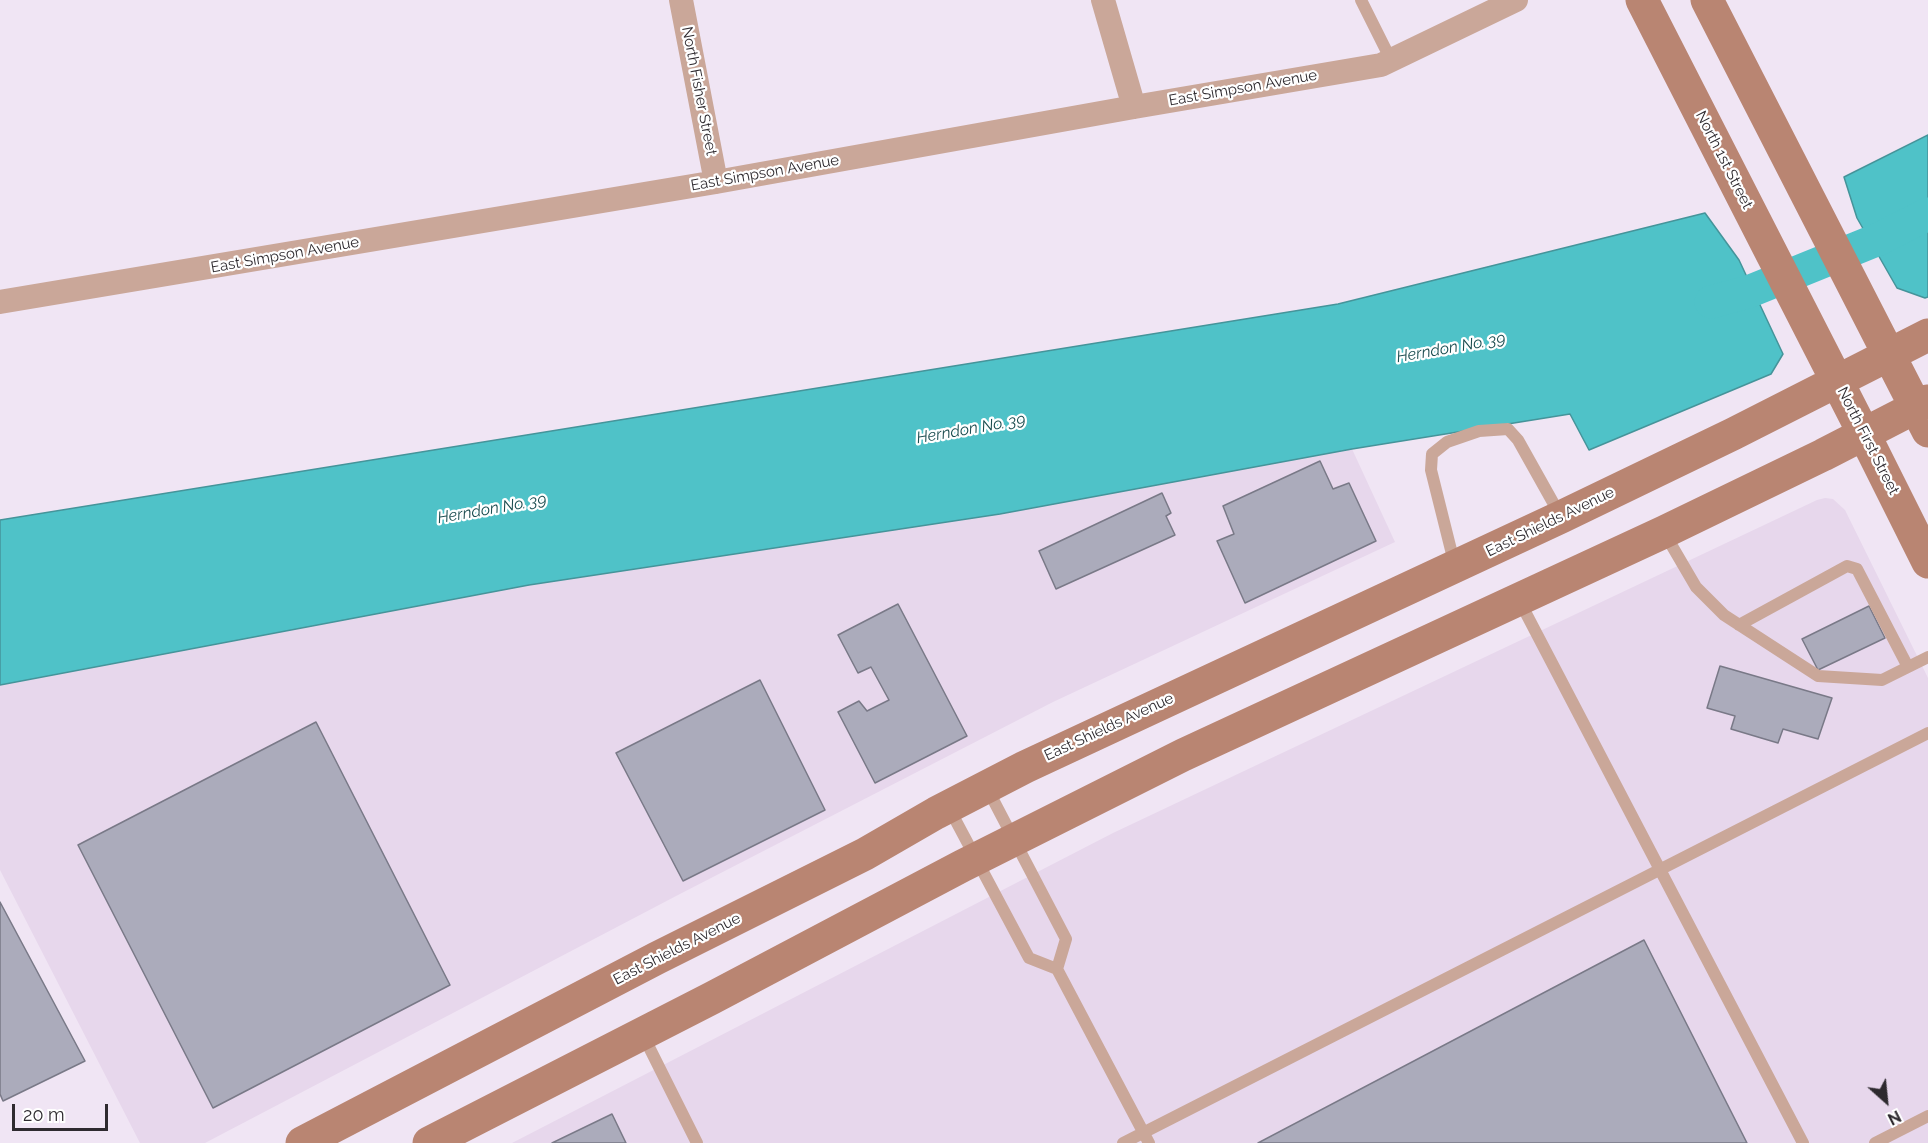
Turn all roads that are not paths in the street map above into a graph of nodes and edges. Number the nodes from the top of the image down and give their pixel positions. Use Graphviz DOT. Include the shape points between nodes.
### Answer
graph roads {
  1 [pos="681,0"];
  2 [pos="1103,0"];
  3 [pos="1361,0"];
  4 [pos="1516,0"];
  5 [pos="1642,0"];
  6 [pos="1707,0"];
  7 [pos="1392,60"];
  8 [pos="1134,106"];
  9 [pos="716,182"];
  10 [pos="0,302"];
  11 [pos="1806,320"];
  12 [pos="1928,335"];
  13 [pos="1890,354"];
  14 [pos="1838,381"];
  15 [pos="1924,413"];
  16 [pos="1864,434"];
  17 [pos="1561,517"];
  18 [pos="1664,532"];
  19 [pos="1928,562"];
  20 [pos="1455,567"];
  21 [pos="1519,599"];
  22 [pos="1739,625"];
  23 [pos="1928,657"];
  24 [pos="1908,667"];
  25 [pos="1928,733"];
  26 [pos="987,788"];
  27 [pos="948,807"];
  28 [pos="1014,840"];
  29 [pos="976,859"];
  30 [pos="1660,869"];
  31 [pos="1057,969"];
  32 [pos="643,1034"];
  33 [pos="1928,1116"];
  34 [pos="1146,1138"];
  35 [pos="302,1143"];
  36 [pos="429,1143"];
  37 [pos="697,1143"];
  38 [pos="1123,1143"];
  39 [pos="1803,1143"];
  40 [pos="1875,1143"];
  1 -- 9 [label="street, North Fisher Street"];
  2 -- 8 [label="street"];
  3 -- 7 [label="lane"];
  4 -- 7 [label="street, East Simpson Avenue"];
  5 -- 11 [label="main road, North 1st Street"];
  6 -- 13 [label="main road"];
  7 -- 8 [label="street, East Simpson Avenue"];
  8 -- 9 [label="street, East Simpson Avenue"];
  9 -- 10 [label="street, East Simpson Avenue"];
  11 -- 14 [label="main road, North First Street"];
  12 -- 13 [label="main road, East Shields Avenue"];
  13 -- 14 [label="main road, East Shields Avenue"];
  13 -- 15 [label="main road"];
  14 -- 16 [label="main road, North First Street"];
  14 -- 17 [label="main road, East Shields Avenue"];
  15 -- 16 [label="main road"];
  16 -- 18 [label="main road"];
  16 -- 19 [label="main road, North First Street"];
  17 -- 20 [label="main road, East Shields Avenue"];
  17 -- 20 [label="lane" via="1524,448 1508,429 1479,431 1447,442 1432,454 1431,470"];
  18 -- 21 [label="main road"];
  18 -- 22 [label="lane" via="1696,587"];
  20 -- 26 [label="main road, East Shields Avenue" via="1069,745"];
  21 -- 28 [label="main road" via="1183,755"];
  21 -- 30 [label="lane"];
  22 -- 24 [label="lane" via="1818,676 1882,680"];
  22 -- 24 [label="lane" via="1847,566 1857,568"];
  23 -- 24 [label="lane"];
  25 -- 30 [label="lane"];
  26 -- 27 [label="main road, East Shields Avenue"];
  26 -- 28 [label="lane"];
  27 -- 29 [label="lane"];
  27 -- 35 [label="main road, East Shields Avenue" via="865,854"];
  28 -- 29 [label="main road"];
  28 -- 31 [label="lane" via="1066,939"];
  29 -- 31 [label="lane" via="1029,958"];
  29 -- 32 [label="main road"];
  30 -- 34 [label="lane"];
  30 -- 39 [label="lane"];
  31 -- 34 [label="lane"];
  32 -- 36 [label="main road" via="465,1130"];
  32 -- 37 [label="lane"];
  33 -- 40 [label="lane"];
  34 -- 38 [label="lane"];
}
